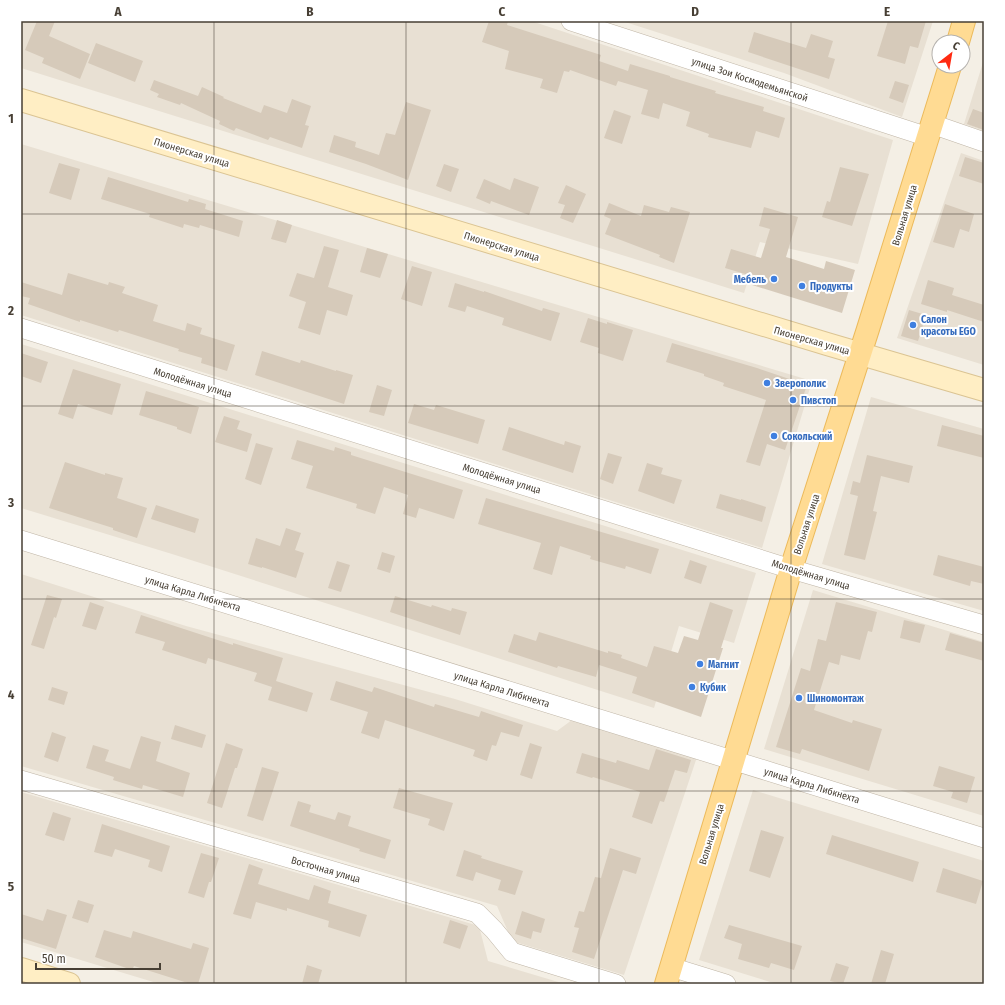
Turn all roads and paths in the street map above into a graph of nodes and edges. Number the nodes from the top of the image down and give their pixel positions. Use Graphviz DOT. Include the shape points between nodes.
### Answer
graph roads {
  1 [pos="571,21"];
  2 [pos="964,21"];
  3 [pos="960,34"];
  4 [pos="948,74"];
  5 [pos="21,100"];
  6 [pos="930,131"];
  7 [pos="984,142"];
  8 [pos="21,328"];
  9 [pos="860,354"];
  10 [pos="984,390"];
  11 [pos="21,540"];
  12 [pos="791,569"];
  13 [pos="984,625"];
  14 [pos="733,761"];
  15 [pos="21,780"];
  16 [pos="984,838"];
  17 [pos="21,969"];
  18 [pos="669,975"];
  19 [pos="69,984"];
  20 [pos="616,984"];
  21 [pos="726,984"];
  1 -- 6 [label="street, улица Зои Космодемьянской"];
  2 -- 3 [label="main road"];
  4 -- 6 [label="main road, Вольная улица"];
  5 -- 9 [label="street, Пионерская улица"];
  6 -- 7 [label="street, улица Зои Космодемьянской"];
  6 -- 9 [label="main road, Вольная улица"];
  8 -- 12 [label="street, Молодёжная улица"];
  9 -- 10 [label="street, Пионерская улица"];
  9 -- 12 [label="main road, Вольная улица"];
  11 -- 14 [label="street, улица Карла Либкнехта"];
  12 -- 13 [label="street, Молодёжная улица"];
  12 -- 14 [label="main road, Вольная улица"];
  14 -- 16 [label="street, улица Карла Либкнехта"];
  14 -- 18 [label="main road, Вольная улица"];
  15 -- 20 [label="street, Восточная улица" via="477,913 512,952"];
  17 -- 19 [label="street"];
  18 -- 21 [label="street"];
}
